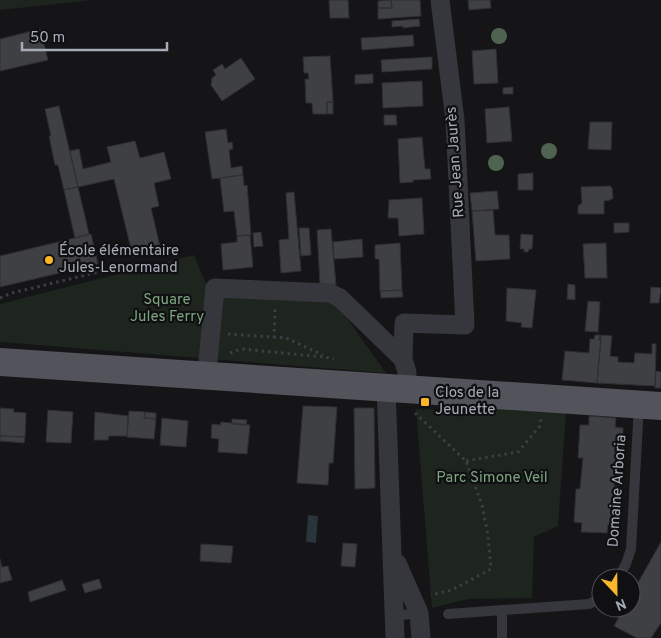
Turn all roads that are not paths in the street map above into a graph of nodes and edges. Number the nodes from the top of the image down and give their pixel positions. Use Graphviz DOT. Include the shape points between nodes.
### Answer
graph roads {
  1 [pos="440,0"];
  2 [pos="403,359"];
  3 [pos="0,362"];
  4 [pos="217,365"];
  5 [pos="396,388"];
  6 [pos="650,405"];
  7 [pos="393,555"];
  8 [pos="624,568"];
  9 [pos="591,603"];
  10 [pos="422,605"];
  11 [pos="502,610"];
  12 [pos="448,614"];
  13 [pos="394,616"];
  14 [pos="395,638"];
  15 [pos="421,638"];
  16 [pos="502,638"];
  1 -- 2 [label="street, Rue Jean Jaurès" via="455,120 465,325 404,323"];
  2 -- 4 [label="street" via="340,298 330,294 215,288 211,332"];
  2 -- 5 [label="street" via="407,372"];
  3 -- 4 [label="main road"];
  4 -- 5 [label="main road"];
  5 -- 6 [label="main road"];
  5 -- 7 [label="street"];
  6 -- 8 [label="lane, Domaine Arboria" via="631,549"];
  7 -- 10 [label="street"];
  7 -- 13 [label="street"];
  9 -- 11 [label="lane"];
  10 -- 13 [label="lane"];
  10 -- 15 [label="street"];
  11 -- 12 [label="lane"];
  11 -- 16 [label="lane"];
  13 -- 14 [label="street"];
}
